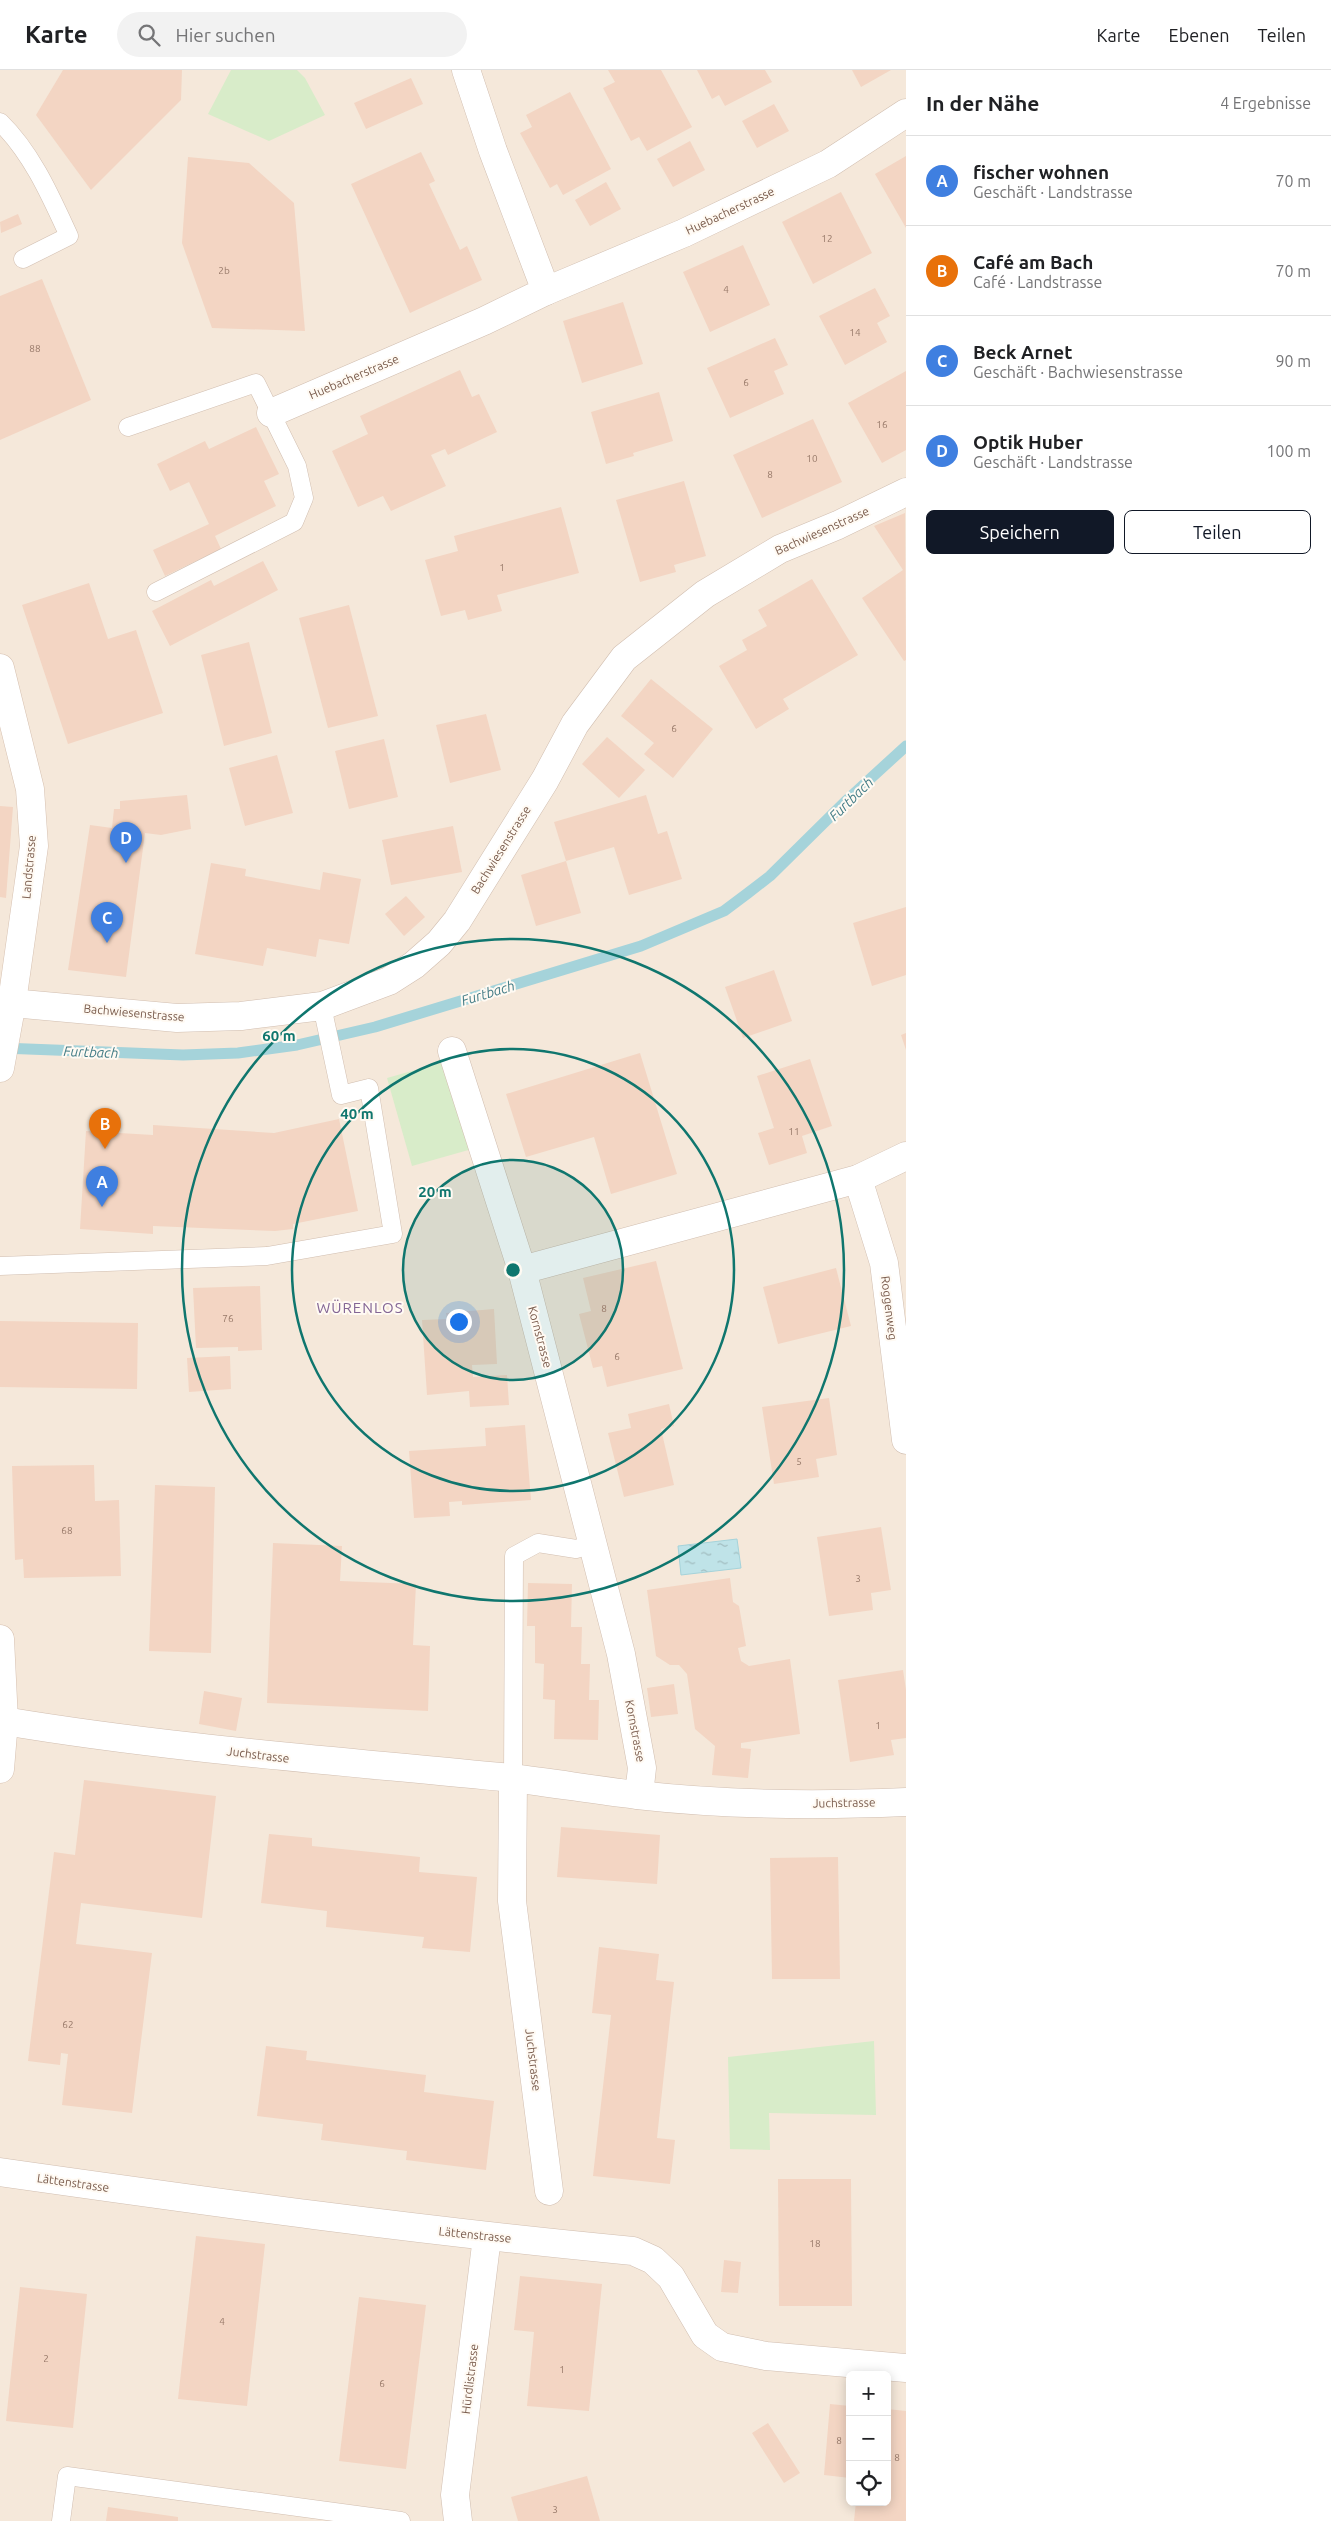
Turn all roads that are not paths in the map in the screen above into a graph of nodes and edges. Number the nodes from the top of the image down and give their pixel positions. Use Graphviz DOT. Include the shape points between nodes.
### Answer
graph roads {
  1 [pos="466,70"];
  2 [pos="906,113"];
  3 [pos="0,122"];
  4 [pos="24,259"];
  5 [pos="546,291"];
  6 [pos="271,413"];
  7 [pos="128,427"];
  8 [pos="906,492"];
  9 [pos="156,592"];
  10 [pos="0,668"];
  11 [pos="6,1010"];
  12 [pos="323,1013"];
  13 [pos="452,1051"];
  14 [pos="0,1068"];
  15 [pos="906,1156"];
  16 [pos="858,1178"];
  17 [pos="0,1266"];
  18 [pos="522,1270"];
  19 [pos="906,1440"];
  20 [pos="594,1544"];
  21 [pos="0,1638"];
  22 [pos="4,1721"];
  23 [pos="0,1770"];
  24 [pos="513,1778"];
  25 [pos="639,1795"];
  26 [pos="906,1802"];
  27 [pos="0,2172"];
  28 [pos="550,2191"];
  29 [pos="487,2238"];
  30 [pos="906,2368"];
  31 [pos="61,2521"];
  32 [pos="401,2521"];
  33 [pos="458,2521"];
  1 -- 5 [label="street"];
  2 -- 5 [label="street, Huebacherstrasse" via="828,164 684,233"];
  3 -- 4 [label="lane" via="47,187 69,236"];
  5 -- 6 [label="street, Huebacherstrasse"];
  6 -- 7 [label="lane" via="256,382"];
  6 -- 9 [label="lane" via="297,466 304,498 294,522"];
  8 -- 12 [label="street, Bachwiesenstrasse" via="780,549 705,594 624,658 575,724 545,780 457,921 439,943 389,981"];
  10 -- 11 [label="street, Landstrasse" via="30,789 34,846"];
  11 -- 12 [label="street, Bachwiesenstrasse" via="177,1018"];
  11 -- 14 [label="street, Landstrasse"];
  12 -- 17 [label="lane" via="341,1095 369,1088 393,1234 267,1256"];
  13 -- 18 [label="street, Kornstrasse"];
  15 -- 16 [label="street"];
  16 -- 18 [label="street"];
  16 -- 19 [label="street, Roggenweg" via="884,1263"];
  18 -- 20 [label="street, Kornstrasse"];
  20 -- 24 [label="lane" via="576,1549 538,1543 514,1556"];
  20 -- 25 [label="street, Kornstrasse" via="621,1654 642,1768"];
  21 -- 22 [label="street"];
  22 -- 23 [label="street"];
  22 -- 24 [label="street, Juchstrasse" via="291,1759"];
  24 -- 25 [label="street, Juchstrasse"];
  24 -- 28 [label="street, Juchstrasse" via="512,1901"];
  25 -- 26 [label="street, Juchstrasse" via="754,1803"];
  27 -- 29 [label="street, Lättenstrasse"];
  29 -- 30 [label="street, Lättenstrasse" via="633,2251 653,2260 671,2277 705,2335 722,2347 766,2356"];
  29 -- 33 [label="street, Hürdlistrasse" via="455,2495"];
  31 -- 32 [label="lane" via="66,2476"];
}
